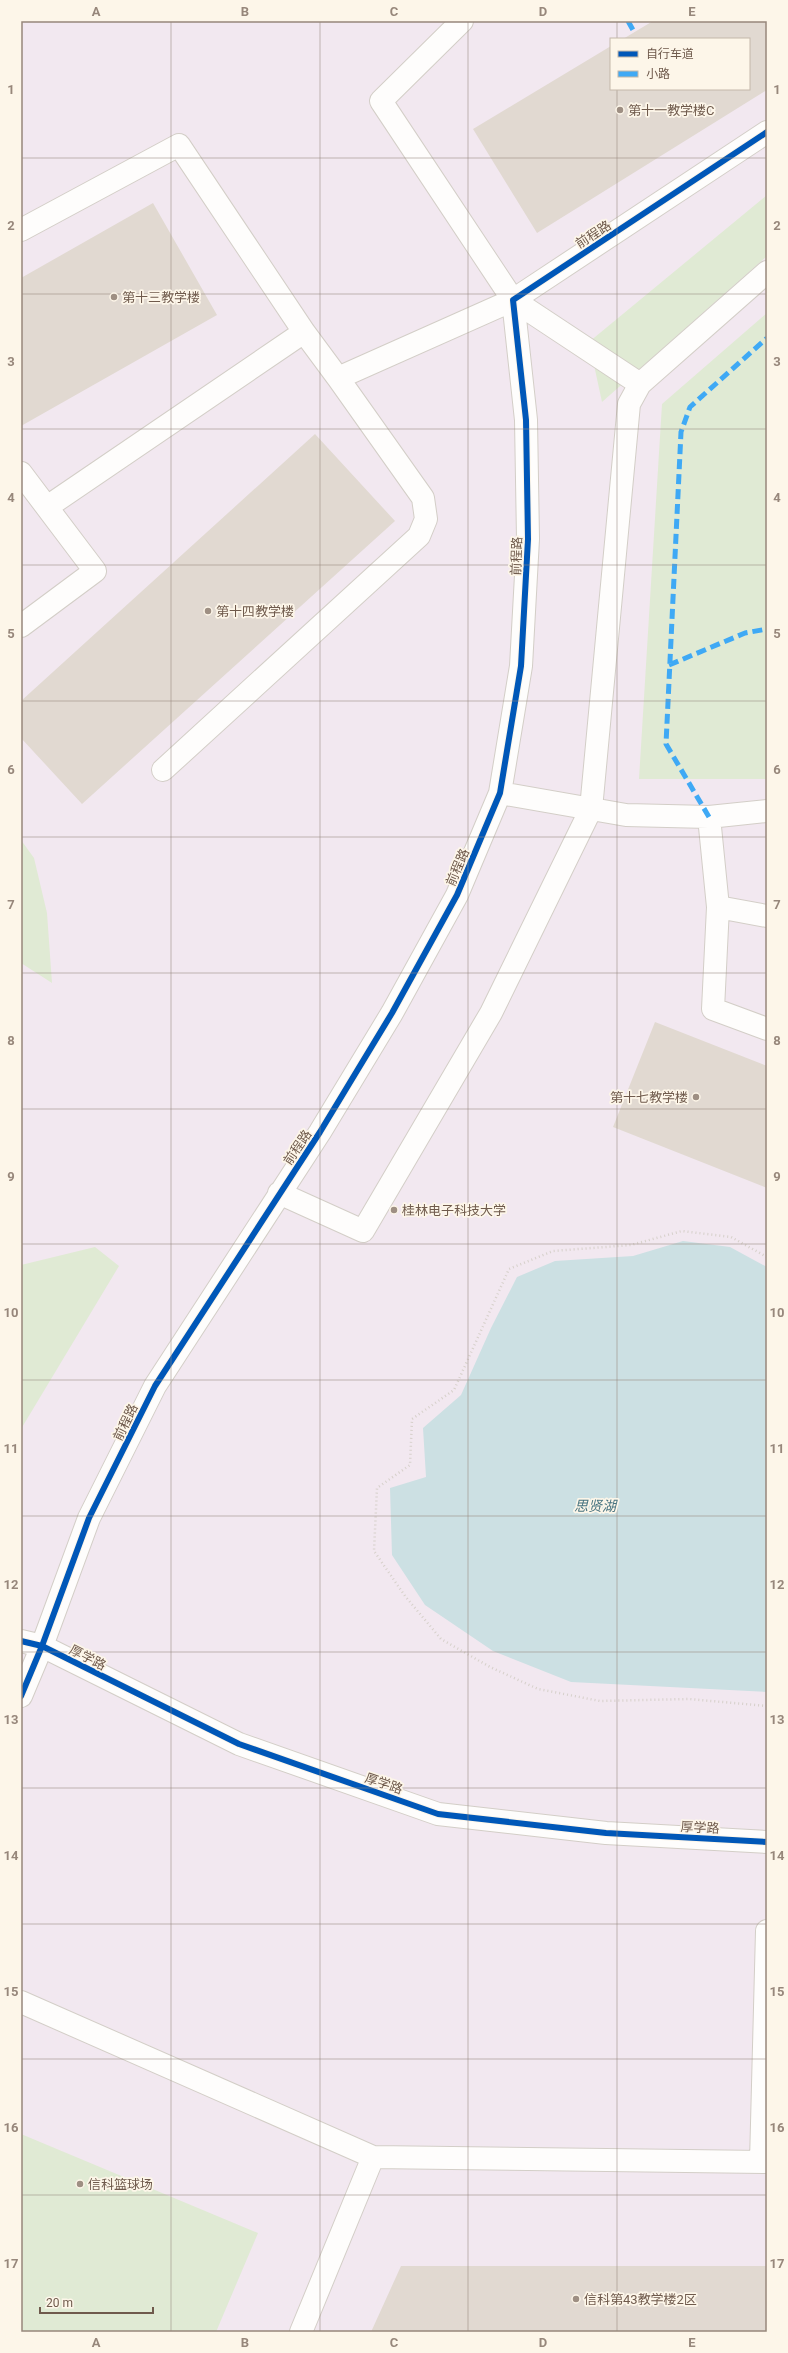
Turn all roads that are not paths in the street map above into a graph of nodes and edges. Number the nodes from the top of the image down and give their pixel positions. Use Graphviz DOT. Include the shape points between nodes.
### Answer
graph roads {
  1 [pos="462,21"];
  2 [pos="767,132"];
  3 [pos="21,230"];
  4 [pos="767,272"];
  5 [pos="513,300"];
  6 [pos="304,332"];
  7 [pos="338,378"];
  8 [pos="640,384"];
  9 [pos="21,472"];
  10 [pos="47,507"];
  11 [pos="21,626"];
  12 [pos="163,770"];
  13 [pos="500,793"];
  14 [pos="591,809"];
  15 [pos="767,811"];
  16 [pos="709,817"];
  17 [pos="718,907"];
  18 [pos="767,916"];
  19 [pos="767,1029"];
  20 [pos="280,1193"];
  21 [pos="21,1641"];
  22 [pos="42,1646"];
  23 [pos="21,1696"];
  24 [pos="767,1842"];
  25 [pos="767,1931"];
  26 [pos="21,2002"];
  27 [pos="373,2157"];
  28 [pos="764,2162"];
  29 [pos="301,2332"];
  1 -- 5 [label="street" via="381,101"];
  2 -- 5 [label="street, 前程路"];
  3 -- 6 [label="street" via="179,144"];
  4 -- 8 [label="street"];
  5 -- 7 [label="street"];
  5 -- 8 [label="street"];
  5 -- 13 [label="street, 前程路" via="526,420 528,540 521,666"];
  6 -- 7 [label="street"];
  6 -- 10 [label="street"];
  7 -- 12 [label="street" via="423,498 426,519 420,536"];
  8 -- 14 [label="street" via="628,410"];
  9 -- 10 [label="street"];
  10 -- 11 [label="street" via="95,571"];
  13 -- 14 [label="street"];
  13 -- 20 [label="street, 前程路" via="457,895 396,1006"];
  14 -- 16 [label="street" via="626,815"];
  14 -- 20 [label="street" via="491,1013 363,1230"];
  15 -- 16 [label="street"];
  16 -- 17 [label="street"];
  17 -- 18 [label="street"];
  17 -- 19 [label="street" via="713,1009"];
  20 -- 22 [label="street, 前程路" via="155,1386 90,1518"];
  21 -- 22 [label="street, 厚学路"];
  22 -- 23 [label="street, 前程路"];
  22 -- 24 [label="street, 厚学路" via="239,1744 438,1814 606,1833"];
  25 -- 28 [label="street"];
  26 -- 27 [label="street"];
  27 -- 28 [label="street"];
  27 -- 29 [label="street"];
}
